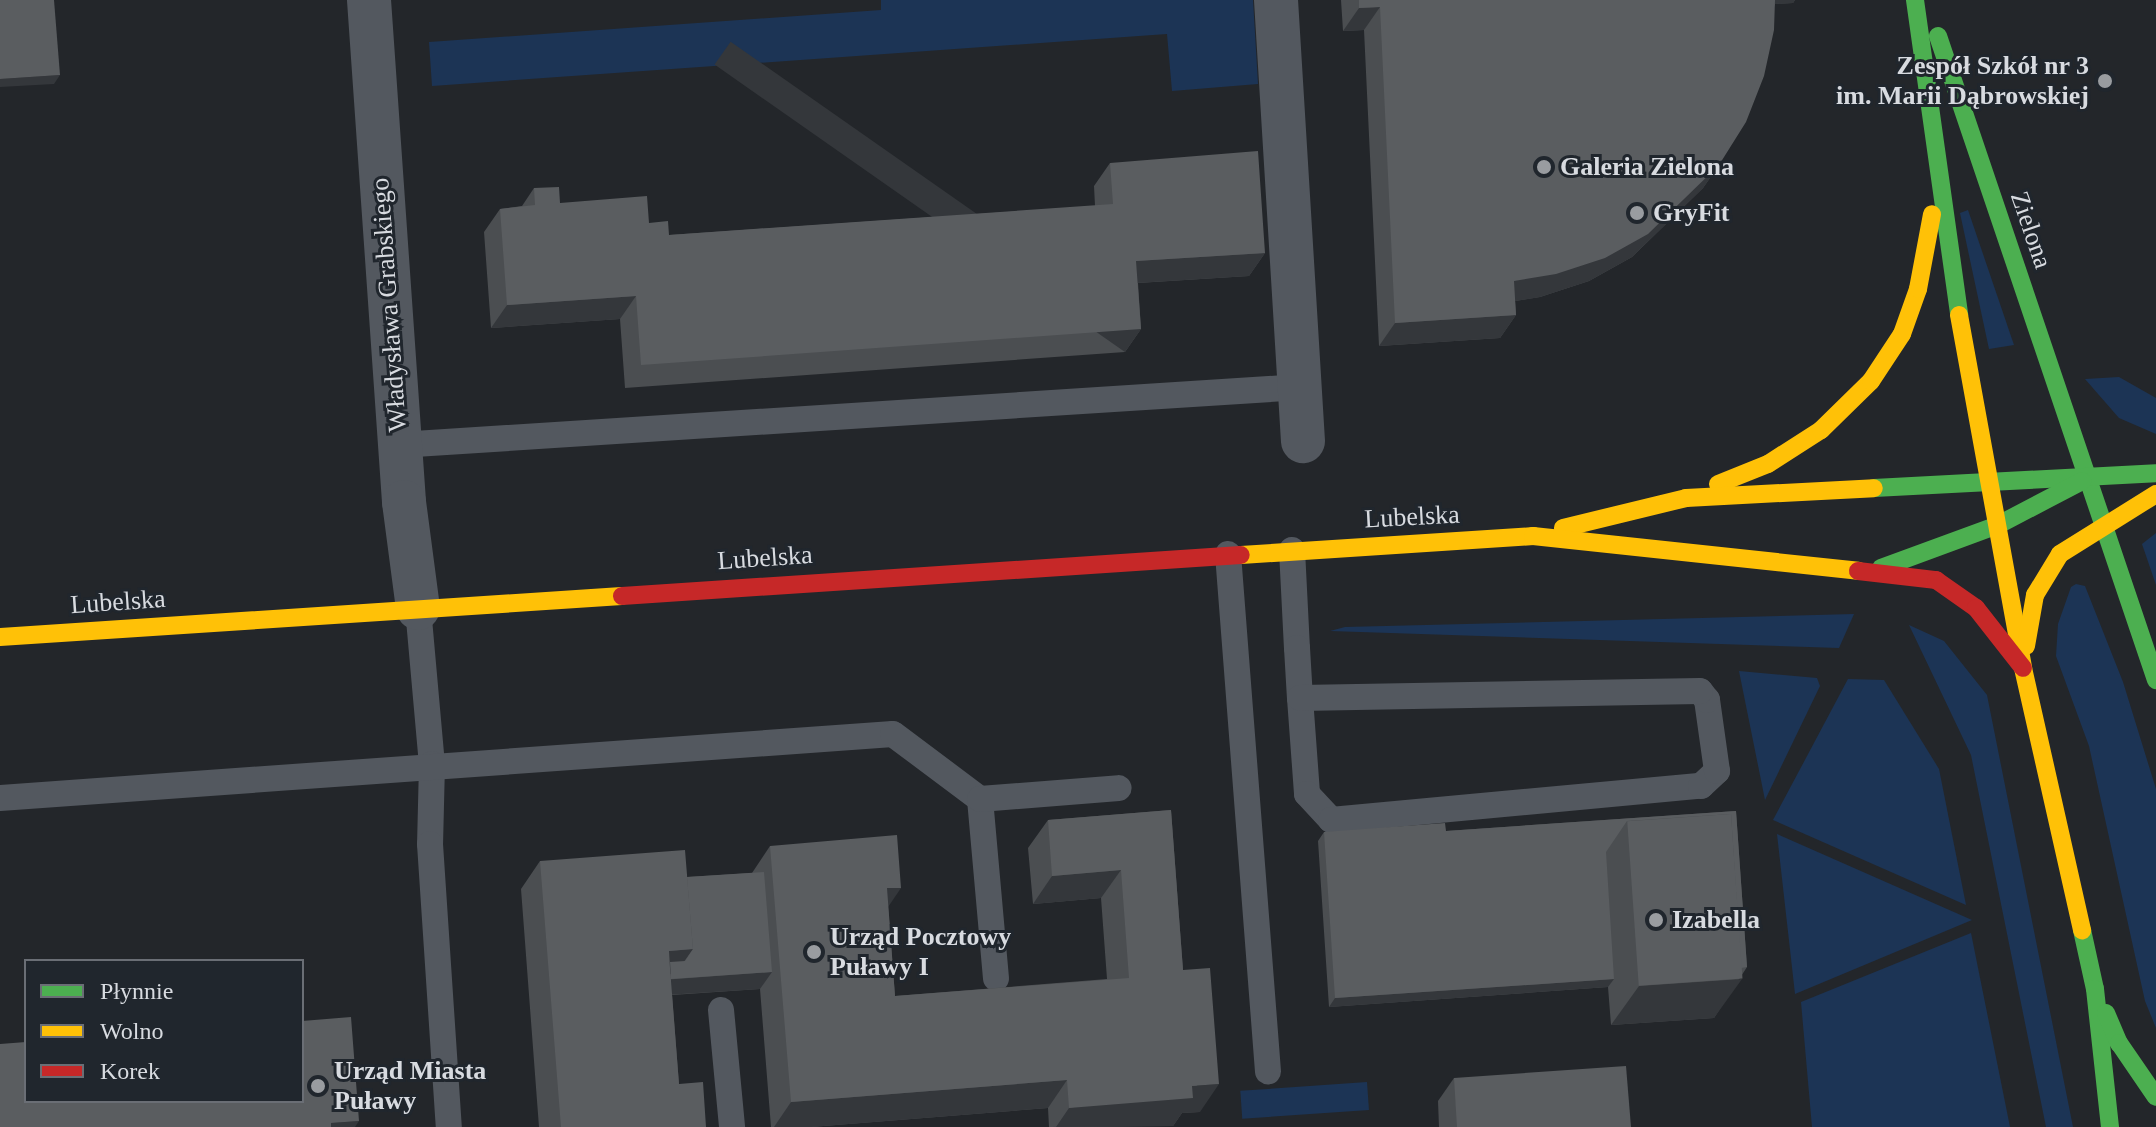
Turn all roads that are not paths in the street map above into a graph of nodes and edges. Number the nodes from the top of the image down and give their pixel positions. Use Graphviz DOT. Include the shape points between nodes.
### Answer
graph roads {
  1 [pos="369,0"];
  2 [pos="1276,0"];
  3 [pos="1915,0"];
  4 [pos="1926,0"];
  5 [pos="1936,176"];
  6 [pos="1300,387"];
  7 [pos="1303,441"];
  8 [pos="399,445"];
  9 [pos="2156,473"];
  10 [pos="2090,476"];
  11 [pos="1990,481"];
  12 [pos="2156,494"];
  13 [pos="1686,498"];
  14 [pos="2104,522"];
  15 [pos="1998,525"];
  16 [pos="1533,536"];
  17 [pos="1292,550"];
  18 [pos="1228,554"];
  19 [pos="1878,570"];
  20 [pos="418,608"];
  21 [pos="0,637"];
  22 [pos="2023,668"];
  23 [pos="2156,680"];
  24 [pos="1300,698"];
  25 [pos="432,764"];
  26 [pos="1119,788"];
  27 [pos="0,798"];
  28 [pos="980,799"];
  29 [pos="996,978"];
  30 [pos="2095,989"];
  31 [pos="721,1010"];
  32 [pos="1268,1071"];
  33 [pos="2156,1097"];
  34 [pos="449,1127"];
  35 [pos="732,1127"];
  36 [pos="2110,1127"];
  1 -- 8 [label="street, Władysława Grabskiego"];
  2 -- 6 [label="street"];
  3 -- 5 [label="main road"];
  4 -- 10 [label="main road, Zielona"];
  5 -- 11 [label="main road"];
  5 -- 13 [label="main road" via="1918,289 1902,334 1871,381 1821,430 1768,464"];
  6 -- 7 [label="street"];
  6 -- 8 [label="lane"];
  8 -- 20 [label="street, Władysława Grabskiego"];
  9 -- 10 [label="main road, Lubelska"];
  10 -- 11 [label="main road, Lubelska"];
  10 -- 14 [label="main road, Zielona"];
  10 -- 15 [label="main road"];
  11 -- 13 [label="main road, Lubelska"];
  11 -- 15 [label="main road"];
  12 -- 14 [label="main road"];
  13 -- 16 [label="main road, Lubelska"];
  14 -- 22 [label="main road" via="2060,554 2035,595"];
  14 -- 23 [label="main road, Zielona"];
  15 -- 19 [label="main road"];
  15 -- 22 [label="main road"];
  16 -- 17 [label="main road, Lubelska"];
  16 -- 19 [label="main road, Lubelska"];
  17 -- 18 [label="main road, Lubelska"];
  17 -- 24 [label="lane"];
  18 -- 20 [label="main road, Lubelska"];
  18 -- 32 [label="lane"];
  19 -- 22 [label="main road, Lubelska" via="1936,580 1976,608"];
  20 -- 21 [label="main road, Lubelska"];
  20 -- 25 [label="lane"];
  22 -- 30 [label="main road"];
  24 -- 24 [label="lane" via="1307,794 1331,820 1701,786 1717,771 1707,700 1700,691"];
  25 -- 27 [label="lane"];
  25 -- 28 [label="lane" via="893,734"];
  25 -- 34 [label="lane" via="430,844"];
  26 -- 28 [label="lane"];
  28 -- 29 [label="lane"];
  30 -- 33 [label="main road" via="2119,1043"];
  30 -- 36 [label="main road"];
  31 -- 35 [label="lane"];
}
